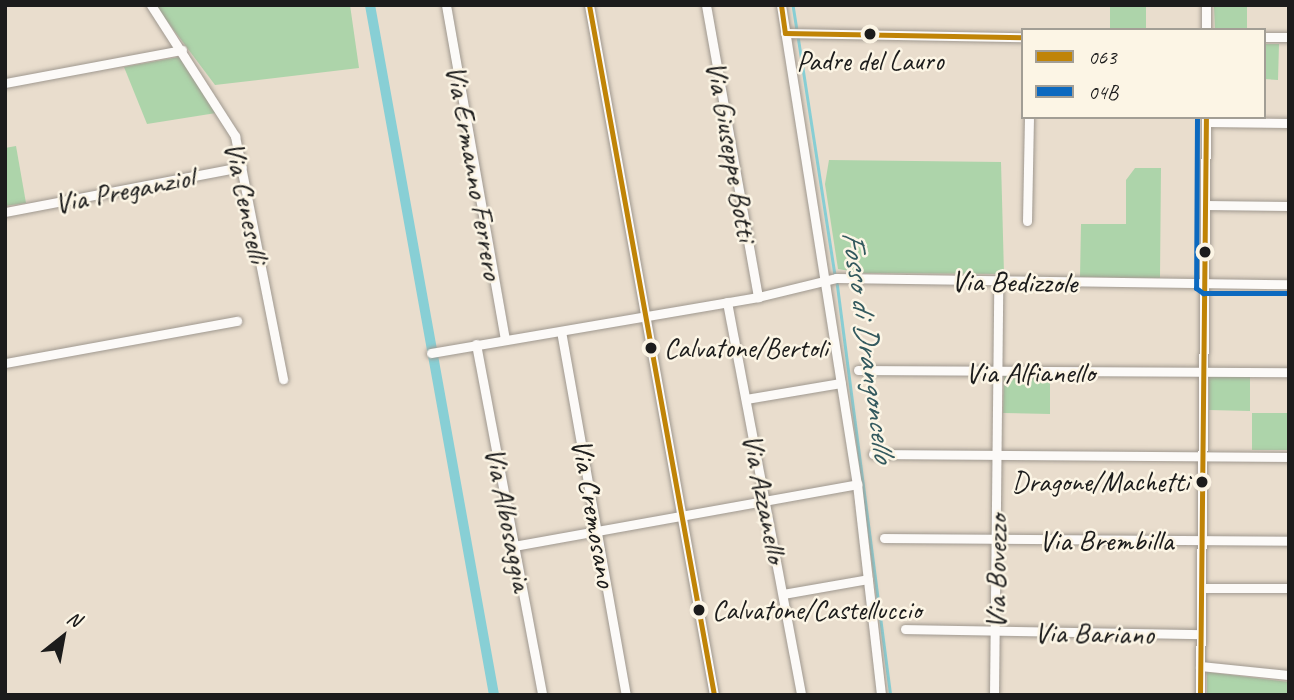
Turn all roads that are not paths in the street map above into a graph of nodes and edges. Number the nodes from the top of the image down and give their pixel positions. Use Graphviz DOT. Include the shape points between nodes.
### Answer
graph roads {
  1 [pos="152,5"];
  2 [pos="446,5"];
  3 [pos="589,5"];
  4 [pos="706,5"];
  5 [pos="780,5"];
  6 [pos="1206,5"];
  7 [pos="1206,28"];
  8 [pos="785,33"];
  9 [pos="1021,37"];
  10 [pos="1266,37"];
  11 [pos="1289,37"];
  12 [pos="182,50"];
  13 [pos="5,83"];
  14 [pos="1030,119"];
  15 [pos="1206,120"];
  16 [pos="1289,123"];
  17 [pos="242,167"];
  18 [pos="1205,205"];
  19 [pos="1289,206"];
  20 [pos="5,212"];
  21 [pos="1027,221"];
  22 [pos="826,282"];
  23 [pos="998,282"];
  24 [pos="1204,284"];
  25 [pos="1289,284"];
  26 [pos="758,297"];
  27 [pos="727,302"];
  28 [pos="645,315"];
  29 [pos="237,321"];
  30 [pos="561,331"];
  31 [pos="505,339"];
  32 [pos="476,344"];
  33 [pos="431,353"];
  34 [pos="5,363"];
  35 [pos="858,370"];
  36 [pos="998,372"];
  37 [pos="1289,372"];
  38 [pos="1202,373"];
  39 [pos="283,379"];
  40 [pos="841,383"];
  41 [pos="746,399"];
  42 [pos="873,454"];
  43 [pos="997,456"];
  44 [pos="1202,457"];
  45 [pos="1289,457"];
  46 [pos="857,484"];
  47 [pos="765,501"];
  48 [pos="682,515"];
  49 [pos="597,531"];
  50 [pos="884,538"];
  51 [pos="996,539"];
  52 [pos="1202,540"];
  53 [pos="1289,541"];
  54 [pos="514,546"];
  55 [pos="868,579"];
  56 [pos="1201,588"];
  57 [pos="1289,588"];
  58 [pos="783,594"];
  59 [pos="905,629"];
  60 [pos="995,631"];
  61 [pos="1200,634"];
  62 [pos="1200,666"];
  63 [pos="1289,675"];
  64 [pos="542,694"];
  65 [pos="626,695"];
  66 [pos="713,695"];
  67 [pos="801,695"];
  68 [pos="881,695"];
  69 [pos="994,695"];
  70 [pos="1200,695"];
  1 -- 12 [label="street, Via Ceneselli"];
  2 -- 31 [label="street, Via Ermanno Ferrero"];
  3 -- 28 [label="street"];
  4 -- 26 [label="street, Via Giuseppe Botti"];
  5 -- 8 [label="street"];
  6 -- 7 [label="street"];
  8 -- 9 [label="street"];
  8 -- 22 [label="street"];
  10 -- 11 [label="street"];
  12 -- 13 [label="street"];
  12 -- 17 [label="street, Via Ceneselli" via="228,121"];
  14 -- 21 [label="street"];
  15 -- 16 [label="street"];
  15 -- 18 [label="street"];
  17 -- 20 [label="street, Via Preganziol"];
  17 -- 39 [label="street, Via Ceneselli"];
  18 -- 19 [label="street"];
  18 -- 24 [label="street"];
  22 -- 23 [label="street, Via Bedizzole" via="847,278"];
  22 -- 26 [label="street, Via Bedizzole"];
  22 -- 40 [label="street"];
  23 -- 24 [label="street, Via Bedizzole"];
  23 -- 36 [label="street, Via Bovezzo"];
  24 -- 25 [label="street, Via Bedizzole"];
  24 -- 38 [label="street"];
  26 -- 27 [label="street, Via Bedizzole"];
  27 -- 28 [label="street, Via Bedizzole"];
  27 -- 41 [label="street, Via Azzanello"];
  28 -- 30 [label="street, Via Bedizzole"];
  28 -- 48 [label="street"];
  29 -- 34 [label="street"];
  30 -- 31 [label="street, Via Bedizzole"];
  30 -- 49 [label="street, Via Cremosano"];
  31 -- 32 [label="street, Via Bedizzole"];
  32 -- 33 [label="street, Via Bedizzole"];
  32 -- 54 [label="street, Via Albosaggia"];
  35 -- 36 [label="street, Via Alfianello"];
  36 -- 38 [label="street, Via Alfianello"];
  36 -- 43 [label="street, Via Bovezzo"];
  37 -- 38 [label="street, Via Alfianello"];
  38 -- 44 [label="street"];
  40 -- 41 [label="street"];
  40 -- 46 [label="street"];
  41 -- 47 [label="street, Via Azzanello"];
  42 -- 43 [label="street"];
  43 -- 44 [label="street"];
  43 -- 51 [label="street, Via Bovezzo"];
  44 -- 45 [label="street"];
  44 -- 52 [label="street"];
  46 -- 47 [label="street"];
  46 -- 55 [label="street"];
  47 -- 48 [label="street"];
  47 -- 58 [label="street, Via Azzanello"];
  48 -- 49 [label="street"];
  48 -- 66 [label="street"];
  49 -- 54 [label="street"];
  49 -- 65 [label="street, Via Cremosano"];
  50 -- 51 [label="street, Via Brembilla"];
  51 -- 52 [label="street, Via Brembilla"];
  51 -- 60 [label="street, Via Bovezzo"];
  52 -- 53 [label="street, Via Brembilla"];
  52 -- 56 [label="street"];
  54 -- 64 [label="street, Via Albosaggia"];
  55 -- 58 [label="street"];
  55 -- 68 [label="street"];
  56 -- 57 [label="street"];
  56 -- 61 [label="street"];
  58 -- 67 [label="street, Via Azzanello"];
  59 -- 60 [label="street, Via Bariano"];
  60 -- 61 [label="street, Via Bariano"];
  60 -- 69 [label="street, Via Bovezzo"];
  61 -- 62 [label="street"];
  62 -- 63 [label="street"];
  62 -- 70 [label="street"];
}
